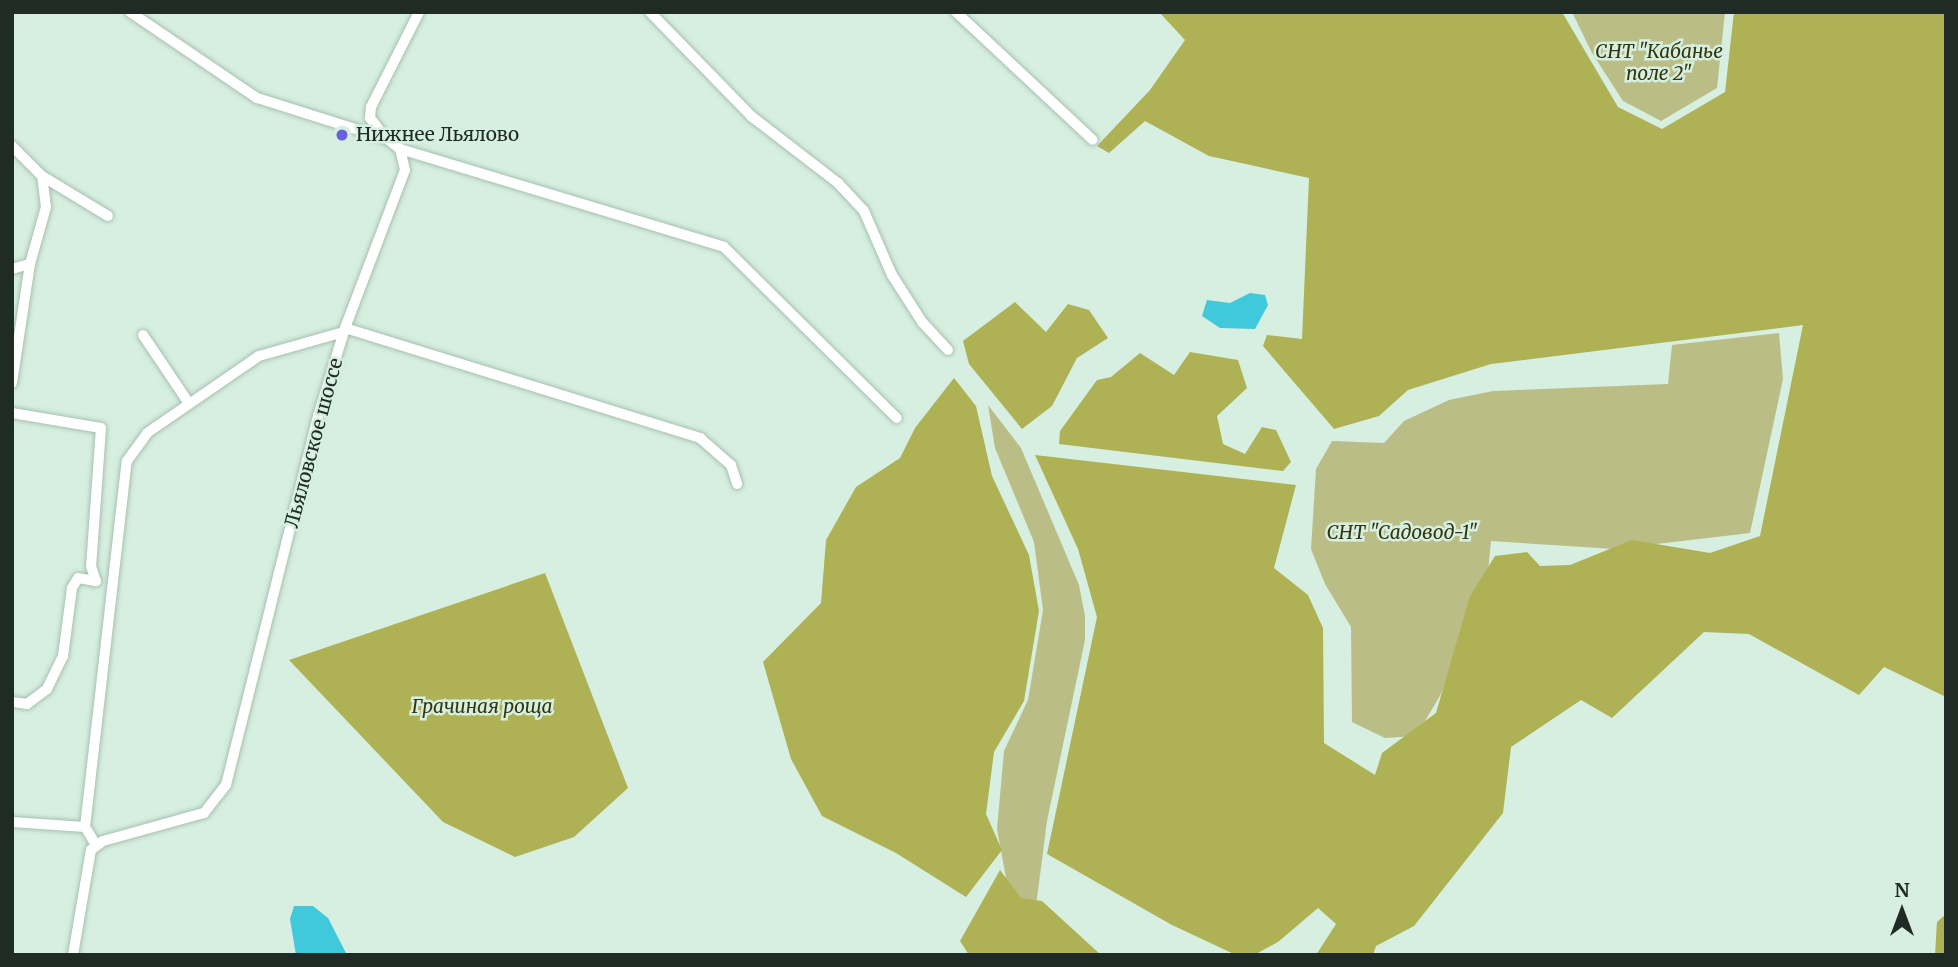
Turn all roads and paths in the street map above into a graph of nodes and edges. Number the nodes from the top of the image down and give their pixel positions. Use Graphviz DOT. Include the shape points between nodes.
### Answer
graph roads {
  1 [pos="130,12"];
  2 [pos="419,12"];
  3 [pos="650,12"];
  4 [pos="956,12"];
  5 [pos="387,139"];
  6 [pos="1094,140"];
  7 [pos="12,146"];
  8 [pos="400,149"];
  9 [pos="42,176"];
  10 [pos="108,216"];
  11 [pos="30,264"];
  12 [pos="12,269"];
  13 [pos="344,330"];
  14 [pos="143,335"];
  15 [pos="948,351"];
  16 [pos="12,383"];
  17 [pos="188,402"];
  18 [pos="12,412"];
  19 [pos="897,418"];
  20 [pos="737,484"];
  21 [pos="12,702"];
  22 [pos="12,822"];
  23 [pos="85,827"];
  24 [pos="96,845"];
  25 [pos="73,955"];
  1 -- 5 [label="street" via="257,98"];
  2 -- 5 [label="street" via="371,107 370,118"];
  3 -- 15 [label="street" via="751,116 838,183 864,211 892,275 922,322"];
  4 -- 6 [label="street"];
  5 -- 8 [label="street"];
  7 -- 9 [label="street"];
  8 -- 13 [label="street, Льяловское шоссе" via="405,170"];
  8 -- 19 [label="street" via="724,247"];
  9 -- 10 [label="street"];
  9 -- 11 [label="street" via="46,207"];
  11 -- 12 [label="street"];
  11 -- 16 [label="street"];
  13 -- 17 [label="street" via="259,356"];
  13 -- 20 [label="street" via="700,438 730,466"];
  13 -- 24 [label="street, Льяловское шоссе" via="222,794 194,818"];
  14 -- 17 [label="street"];
  17 -- 23 [label="street" via="147,433 127,461"];
  18 -- 21 [label="street" via="101,428 91,566 96,581 78,578 72,587 63,656 47,689 27,704"];
  22 -- 23 [label="street"];
  23 -- 24 [label="street"];
  24 -- 25 [label="street" via="85,867"];
}
